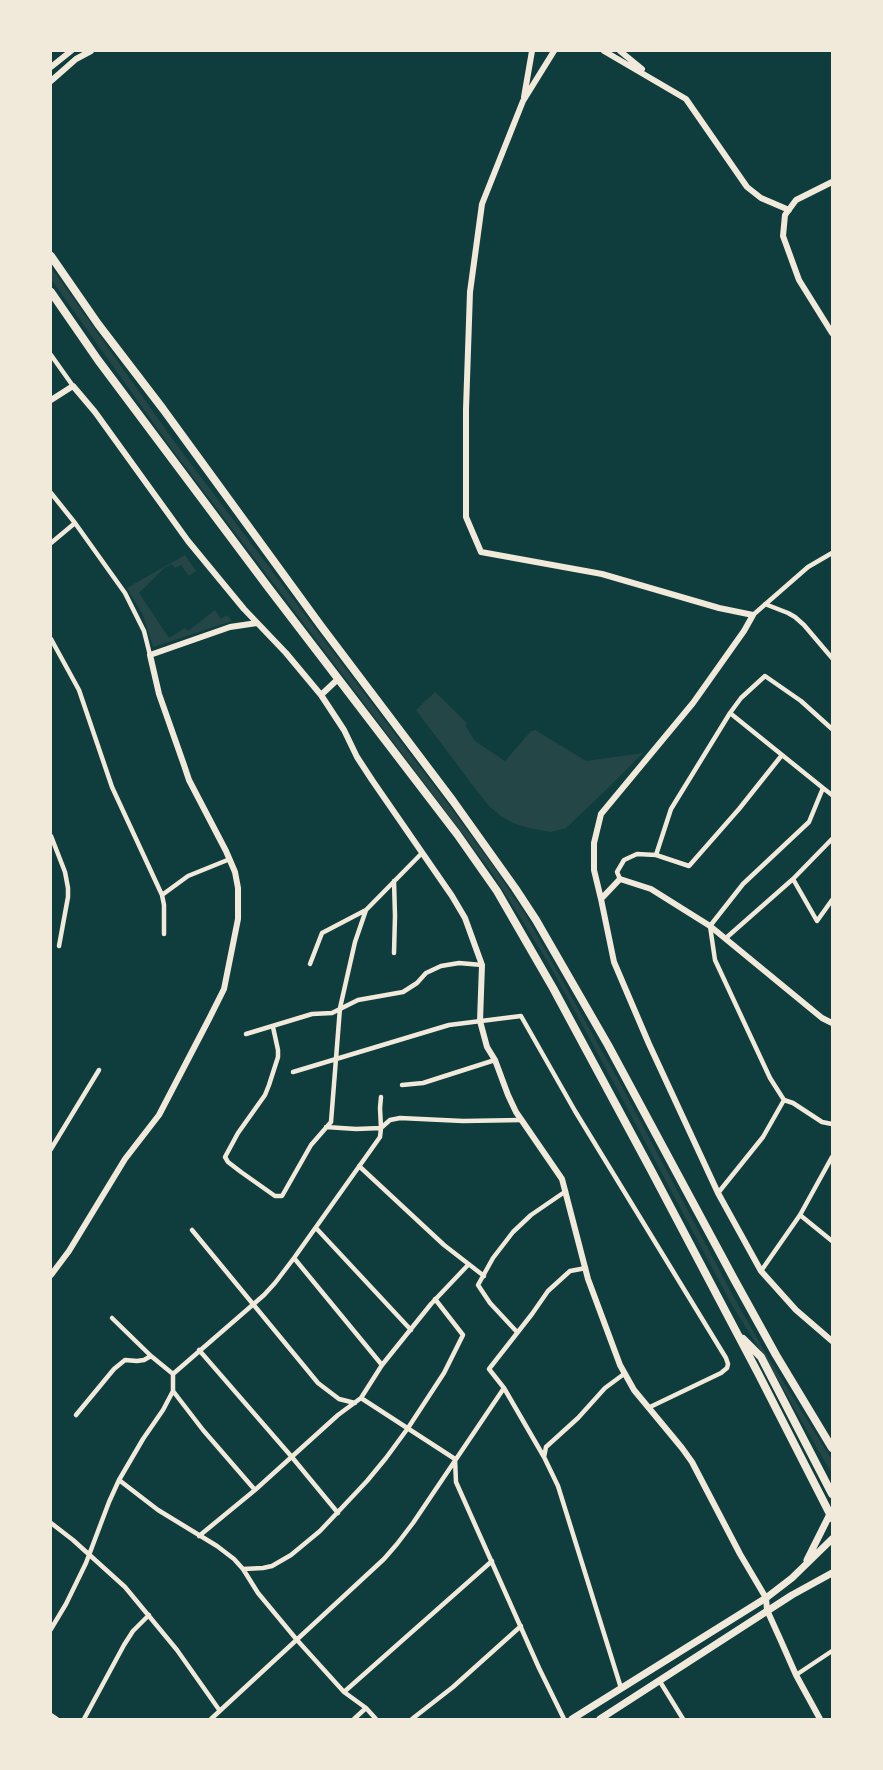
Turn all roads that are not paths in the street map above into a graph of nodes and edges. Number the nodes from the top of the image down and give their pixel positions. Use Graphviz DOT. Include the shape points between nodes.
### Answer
graph roads {
  1 [pos="70,51"];
  2 [pos="91,51"];
  3 [pos="532,51"];
  4 [pos="554,51"];
  5 [pos="604,51"];
  6 [pos="620,51"];
  7 [pos="51,68"];
  8 [pos="51,81"];
  9 [pos="664,86"];
  10 [pos="523,101"];
  11 [pos="832,182"];
  12 [pos="789,210"];
  13 [pos="51,256"];
  14 [pos="51,292"];
  15 [pos="832,333"];
  16 [pos="51,355"];
  17 [pos="73,386"];
  18 [pos="51,400"];
  19 [pos="51,493"];
  20 [pos="75,523"];
  21 [pos="51,543"];
  22 [pos="832,553"];
  23 [pos="765,604"];
  24 [pos="753,615"];
  25 [pos="257,623"];
  26 [pos="51,639"];
  27 [pos="150,655"];
  28 [pos="832,658"];
  29 [pos="338,679"];
  30 [pos="321,695"];
  31 [pos="730,713"];
  32 [pos="832,716"];
  33 [pos="826,722"];
  34 [pos="832,729"];
  35 [pos="782,754"];
  36 [pos="823,788"];
  37 [pos="832,795"];
  38 [pos="51,836"];
  39 [pos="832,839"];
  40 [pos="422,853"];
  41 [pos="656,855"];
  42 [pos="230,859"];
  43 [pos="620,879"];
  44 [pos="793,879"];
  45 [pos="394,881"];
  46 [pos="162,895"];
  47 [pos="601,899"];
  48 [pos="832,900"];
  49 [pos="366,910"];
  50 [pos="710,926"];
  51 [pos="164,934"];
  52 [pos="726,938"];
  53 [pos="59,946"];
  54 [pos="394,953"];
  55 [pos="310,964"];
  56 [pos="482,965"];
  57 [pos="340,1008"];
  58 [pos="480,1021"];
  59 [pos="832,1022"];
  60 [pos="273,1027"];
  61 [pos="246,1034"];
  62 [pos="336,1058"];
  63 [pos="495,1060"];
  64 [pos="99,1070"];
  65 [pos="293,1072"];
  66 [pos="402,1085"];
  67 [pos="381,1098"];
  68 [pos="784,1100"];
  69 [pos="522,1120"];
  70 [pos="832,1124"];
  71 [pos="326,1127"];
  72 [pos="381,1128"];
  73 [pos="51,1149"];
  74 [pos="832,1157"];
  75 [pos="359,1166"];
  76 [pos="566,1191"];
  77 [pos="718,1193"];
  78 [pos="800,1215"];
  79 [pos="316,1228"];
  80 [pos="192,1230"];
  81 [pos="832,1241"];
  82 [pos="294,1258"];
  83 [pos="468,1265"];
  84 [pos="586,1268"];
  85 [pos="761,1271"];
  86 [pos="51,1275"];
  87 [pos="484,1276"];
  88 [pos="435,1299"];
  89 [pos="252,1305"];
  90 [pos="112,1318"];
  91 [pos="411,1330"];
  92 [pos="517,1332"];
  93 [pos="737,1334"];
  94 [pos="832,1341"];
  95 [pos="199,1350"];
  96 [pos="151,1356"];
  97 [pos="382,1365"];
  98 [pos="173,1374"];
  99 [pos="624,1374"];
  100 [pos="504,1388"];
  101 [pos="173,1391"];
  102 [pos="361,1398"];
  103 [pos="355,1403"];
  104 [pos="650,1407"];
  105 [pos="76,1415"];
  106 [pos="408,1428"];
  107 [pos="831,1445"];
  108 [pos="291,1456"];
  109 [pos="544,1457"];
  110 [pos="455,1459"];
  111 [pos="119,1480"];
  112 [pos="255,1490"];
  113 [pos="832,1494"];
  114 [pos="338,1513"];
  115 [pos="831,1516"];
  116 [pos="51,1523"];
  117 [pos="199,1536"];
  118 [pos="832,1539"];
  119 [pos="89,1554"];
  120 [pos="492,1561"];
  121 [pos="803,1568"];
  122 [pos="243,1569"];
  123 [pos="832,1573"];
  124 [pos="766,1598"];
  125 [pos="767,1610"];
  126 [pos="149,1615"];
  127 [pos="521,1626"];
  128 [pos="51,1629"];
  129 [pos="297,1640"];
  130 [pos="832,1651"];
  131 [pos="796,1675"];
  132 [pos="658,1680"];
  133 [pos="621,1688"];
  134 [pos="344,1692"];
  135 [pos="366,1708"];
  136 [pos="220,1711"];
  137 [pos="51,1715"];
  138 [pos="57,1719"];
  139 [pos="84,1719"];
  140 [pos="211,1719"];
  141 [pos="354,1719"];
  142 [pos="376,1719"];
  143 [pos="412,1719"];
  144 [pos="564,1719"];
  145 [pos="572,1719"];
  146 [pos="600,1719"];
  147 [pos="683,1719"];
  148 [pos="820,1719"];
  1 -- 7 [label="street"];
  2 -- 8 [label="street"];
  3 -- 10 [label="street"];
  4 -- 10 [label="street"];
  5 -- 9 [label="street"];
  6 -- 9 [label="street"];
  9 -- 12 [label="street" via="686,99 747,187"];
  10 -- 24 [label="street" via="482,204 471,281 466,409 466,517 470,526 482,552 602,574"];
  11 -- 12 [label="street" via="796,200"];
  12 -- 15 [label="street" via="783,236 799,280"];
  13 -- 107 [label="highway" via="453,801 536,920 776,1355"];
  14 -- 29 [label="highway"];
  16 -- 17 [label="street"];
  17 -- 18 [label="street"];
  17 -- 25 [label="street" via="188,541"];
  19 -- 20 [label="street"];
  20 -- 21 [label="street"];
  20 -- 27 [label="street" via="132,604"];
  22 -- 23 [label="street" via="808,567"];
  23 -- 24 [label="street"];
  23 -- 28 [label="street" via="795,617"];
  24 -- 47 [label="street" via="693,703 601,814 594,843 594,870"];
  25 -- 27 [label="street" via="230,627"];
  25 -- 30 [label="street"];
  26 -- 46 [label="street" via="79,690 112,787"];
  27 -- 42 [label="street" via="159,694 189,780"];
  29 -- 30 [label="street"];
  29 -- 93 [label="highway" via="497,891 588,1052"];
  30 -- 40 [label="street"];
  31 -- 33 [label="street" via="765,676"];
  31 -- 35 [label="street"];
  31 -- 41 [label="street" via="671,809"];
  32 -- 33 [label="street"];
  33 -- 34 [label="street"];
  35 -- 36 [label="street"];
  35 -- 41 [label="street" via="689,866"];
  36 -- 37 [label="street"];
  36 -- 50 [label="street" via="809,822 743,885"];
  38 -- 53 [label="street" via="68,888"];
  39 -- 44 [label="street"];
  40 -- 45 [label="street"];
  40 -- 56 [label="street" via="465,918"];
  41 -- 43 [label="street" via="638,854 624,860 616,872"];
  42 -- 46 [label="street" via="188,876"];
  42 -- 86 [label="street" via="238,888 238,919 224,989 159,1115 125,1159"];
  43 -- 47 [label="street"];
  43 -- 50 [label="street" via="651,889"];
  44 -- 48 [label="street" via="817,921"];
  44 -- 52 [label="street"];
  45 -- 49 [label="street"];
  45 -- 54 [label="street"];
  46 -- 51 [label="street"];
  47 -- 77 [label="street" via="614,962"];
  49 -- 55 [label="street" via="322,933"];
  49 -- 57 [label="street"];
  50 -- 52 [label="street"];
  50 -- 68 [label="street" via="715,960"];
  52 -- 59 [label="street" via="822,1018"];
  56 -- 57 [label="street" via="441,966 426,972 403,992 358,1000"];
  56 -- 58 [label="street"];
  57 -- 60 [label="street"];
  57 -- 62 [label="street"];
  58 -- 62 [label="street" via="449,1025"];
  58 -- 63 [label="street"];
  58 -- 104 [label="street" via="521,1016 726,1358 727,1368 721,1373"];
  60 -- 61 [label="street"];
  60 -- 71 [label="street" via="278,1057 269,1085 225,1157 275,1196 282,1196"];
  62 -- 65 [label="street"];
  62 -- 71 [label="street" via="331,1122"];
  63 -- 66 [label="street" via="423,1083"];
  63 -- 69 [label="street"];
  64 -- 73 [label="street"];
  67 -- 72 [label="street"];
  68 -- 70 [label="street"];
  68 -- 77 [label="street" via="763,1137"];
  69 -- 72 [label="street" via="400,1119 390,1120"];
  69 -- 76 [label="street" via="559,1173"];
  71 -- 72 [label="street"];
  72 -- 75 [label="street" via="380,1137"];
  74 -- 78 [label="street"];
  75 -- 79 [label="street"];
  75 -- 83 [label="street"];
  76 -- 84 [label="street"];
  76 -- 87 [label="street" via="513,1232"];
  77 -- 85 [label="street"];
  78 -- 81 [label="street"];
  78 -- 85 [label="street"];
  79 -- 82 [label="street"];
  79 -- 91 [label="street"];
  80 -- 89 [label="street"];
  82 -- 89 [label="street"];
  82 -- 97 [label="street"];
  83 -- 87 [label="street"];
  83 -- 88 [label="street"];
  84 -- 92 [label="street" via="570,1271 548,1291"];
  84 -- 99 [label="street"];
  85 -- 94 [label="street" via="796,1310"];
  87 -- 92 [label="street" via="478,1285"];
  88 -- 91 [label="street"];
  88 -- 106 [label="street" via="463,1335"];
  89 -- 95 [label="street"];
  89 -- 103 [label="street" via="318,1383 339,1399"];
  90 -- 96 [label="street"];
  91 -- 97 [label="street"];
  92 -- 100 [label="street" via="489,1369"];
  93 -- 113 [label="highway" via="761,1357"];
  93 -- 115 [label="highway"];
  95 -- 98 [label="street"];
  95 -- 108 [label="street"];
  96 -- 98 [label="street"];
  96 -- 105 [label="street" via="125,1360"];
  97 -- 102 [label="street"];
  98 -- 101 [label="street"];
  99 -- 104 [label="street"];
  99 -- 109 [label="street" via="546,1447"];
  100 -- 109 [label="street"];
  100 -- 110 [label="street"];
  101 -- 111 [label="street"];
  101 -- 112 [label="street"];
  102 -- 103 [label="street"];
  102 -- 106 [label="street"];
  103 -- 108 [label="street"];
  104 -- 124 [label="street" via="692,1462"];
  106 -- 110 [label="street"];
  106 -- 114 [label="street"];
  108 -- 112 [label="street"];
  108 -- 114 [label="street"];
  109 -- 133 [label="street" via="558,1486"];
  110 -- 120 [label="street" via="456,1482"];
  110 -- 129 [label="street" via="397,1544"];
  111 -- 117 [label="street"];
  111 -- 119 [label="street"];
  112 -- 117 [label="street"];
  114 -- 122 [label="street" via="291,1555 272,1566"];
  115 -- 121 [label="main road"];
  116 -- 119 [label="street"];
  117 -- 122 [label="street"];
  118 -- 121 [label="main road"];
  119 -- 126 [label="street"];
  119 -- 128 [label="street"];
  120 -- 127 [label="street"];
  120 -- 134 [label="street"];
  121 -- 124 [label="main road"];
  122 -- 129 [label="street"];
  123 -- 125 [label="main road"];
  124 -- 125 [label="street"];
  124 -- 133 [label="main road"];
  125 -- 131 [label="street"];
  125 -- 132 [label="main road"];
  126 -- 136 [label="street"];
  126 -- 139 [label="street" via="124,1645"];
  127 -- 143 [label="street"];
  127 -- 144 [label="street"];
  129 -- 134 [label="street"];
  129 -- 136 [label="street"];
  130 -- 131 [label="street"];
  131 -- 148 [label="street"];
  132 -- 146 [label="main road"];
  132 -- 147 [label="street"];
  133 -- 145 [label="main road"];
  134 -- 135 [label="street"];
  135 -- 141 [label="street"];
  135 -- 142 [label="street"];
  136 -- 140 [label="street"];
  137 -- 138 [label="street"];
}
